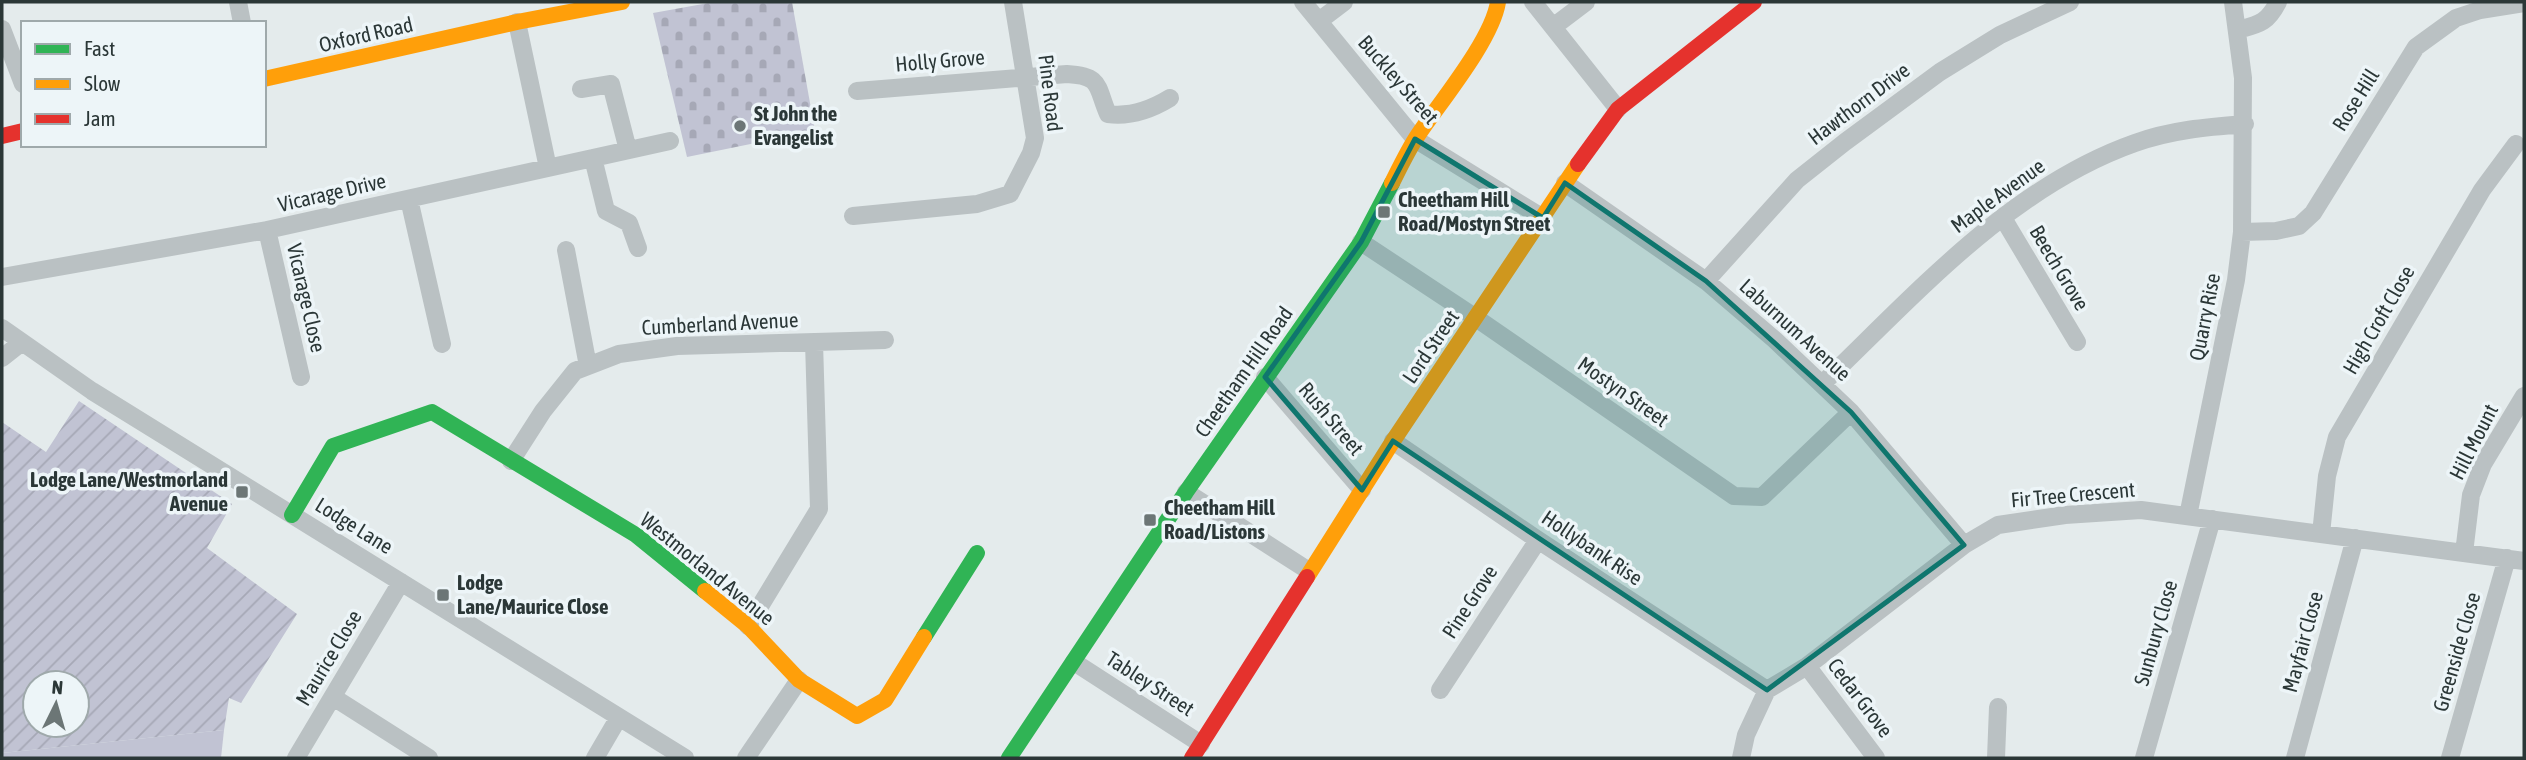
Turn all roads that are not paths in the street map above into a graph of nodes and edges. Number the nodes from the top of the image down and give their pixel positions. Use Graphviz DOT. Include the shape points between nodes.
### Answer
graph roads {
  1 [pos="238,2"];
  2 [pos="620,2"];
  3 [pos="1013,2"];
  4 [pos="1303,2"];
  5 [pos="1344,2"];
  6 [pos="1498,2"];
  7 [pos="1533,2"];
  8 [pos="1586,2"];
  9 [pos="1754,2"];
  10 [pos="2070,2"];
  11 [pos="2233,2"];
  12 [pos="2278,2"];
  13 [pos="2524,3"];
  14 [pos="242,21"];
  15 [pos="1319,21"];
  16 [pos="517,22"];
  17 [pos="1553,27"];
  18 [pos="2,29"];
  19 [pos="2238,30"];
  20 [pos="1026,76"];
  21 [pos="21,79"];
  22 [pos="266,79"];
  23 [pos="581,89"];
  24 [pos="857,91"];
  25 [pos="1170,98"];
  26 [pos="1618,109"];
  27 [pos="2245,124"];
  28 [pos="21,131"];
  29 [pos="2,136"];
  30 [pos="1415,139"];
  31 [pos="670,141"];
  32 [pos="2516,144"];
  33 [pos="628,150"];
  34 [pos="593,158"];
  35 [pos="548,168"];
  36 [pos="1565,183"];
  37 [pos="409,199"];
  38 [pos="853,216"];
  39 [pos="1543,218"];
  40 [pos="2003,218"];
  41 [pos="267,230"];
  42 [pos="2242,232"];
  43 [pos="1361,242"];
  44 [pos="638,248"];
  45 [pos="566,250"];
  46 [pos="2,277"];
  47 [pos="1706,281"];
  48 [pos="1476,318"];
  49 [pos="2,328"];
  50 [pos="885,340"];
  51 [pos="814,342"];
  52 [pos="2077,342"];
  53 [pos="21,343"];
  54 [pos="442,344"];
  55 [pos="2,358"];
  56 [pos="588,366"];
  57 [pos="301,377"];
  58 [pos="1265,377"];
  59 [pos="1822,384"];
  60 [pos="2524,396"];
  61 [pos="1851,412"];
  62 [pos="1393,440"];
  63 [pos="511,461"];
  64 [pos="1362,490"];
  65 [pos="1186,492"];
  66 [pos="292,515"];
  67 [pos="2188,516"];
  68 [pos="2212,519"];
  69 [pos="2322,534"];
  70 [pos="2355,538"];
  71 [pos="1538,540"];
  72 [pos="1964,545"];
  73 [pos="977,553"];
  74 [pos="2464,553"];
  75 [pos="2516,559"];
  76 [pos="1309,570"];
  77 [pos="401,582"];
  78 [pos="748,626"];
  79 [pos="1074,662"];
  80 [pos="1807,666"];
  81 [pos="799,680"];
  82 [pos="1440,690"];
  83 [pos="1766,690"];
  84 [pos="333,697"];
  85 [pos="1997,706"];
  86 [pos="619,717"];
  87 [pos="1197,751"];
  88 [pos="296,758"];
  89 [pos="429,758"];
  90 [pos="595,758"];
  91 [pos="685,758"];
  92 [pos="746,758"];
  93 [pos="1009,758"];
  94 [pos="1741,758"];
  95 [pos="1876,758"];
  96 [pos="1996,758"];
  97 [pos="2144,758"];
  98 [pos="2295,758"];
  99 [pos="2450,758"];
  1 -- 14 [label="street"];
  2 -- 16 [label="street, Oxford Road"];
  3 -- 20 [label="street, Pine Road"];
  4 -- 15 [label="street, Buckley Street"];
  5 -- 15 [label="street"];
  6 -- 30 [label="street, Cheetham Hill Road" via="1482,42"];
  7 -- 17 [label="street"];
  8 -- 17 [label="street"];
  9 -- 26 [label="street, Lord Street"];
  10 -- 47 [label="street, Hawthorn Drive" via="2000,35 1940,72 1845,142 1797,180"];
  11 -- 19 [label="street, Quarry Rise"];
  12 -- 19 [label="street" via="2262,23"];
  13 -- 42 [label="street, Rose Hill" via="2456,18 2416,47 2313,213 2299,226"];
  15 -- 30 [label="street, Buckley Street"];
  16 -- 22 [label="street, Oxford Road"];
  16 -- 35 [label="street"];
  17 -- 26 [label="street"];
  18 -- 21 [label="street"];
  19 -- 27 [label="street, Quarry Rise"];
  20 -- 24 [label="street, Holly Grove"];
  20 -- 25 [label="street, Holly Grove" via="1088,76 1098,83 1108,114 1153,108"];
  20 -- 38 [label="street, Pine Road" via="1035,138 1010,194 977,204"];
  23 -- 33 [label="street" via="611,84"];
  26 -- 36 [label="street, Lord Street"];
  27 -- 40 [label="street, Maple Avenue" via="2185,129 2135,143 2052,184"];
  27 -- 42 [label="street, Quarry Rise"];
  28 -- 29 [label="street"];
  30 -- 39 [label="street, Buckley Street"];
  30 -- 43 [label="street, Cheetham Hill Road"];
  31 -- 33 [label="street, Vicarage Drive"];
  32 -- 69 [label="street, High Croft Close" via="2482,190 2337,437 2327,476"];
  33 -- 34 [label="street, Vicarage Drive"];
  34 -- 35 [label="street, Vicarage Drive"];
  34 -- 44 [label="street" via="606,211 629,223"];
  35 -- 37 [label="street, Vicarage Drive"];
  36 -- 39 [label="street, Lord Street"];
  36 -- 47 [label="street, Laburnum Avenue"];
  37 -- 41 [label="street, Vicarage Drive"];
  37 -- 54 [label="street"];
  39 -- 48 [label="street, Lord Street"];
  40 -- 52 [label="street, Beech Grove"];
  40 -- 59 [label="street, Maple Avenue" via="1967,245"];
  41 -- 46 [label="street, Vicarage Drive"];
  41 -- 57 [label="street, Vicarage Close"];
  42 -- 67 [label="street, Quarry Rise"];
  43 -- 48 [label="street, Mostyn Street"];
  43 -- 58 [label="street, Cheetham Hill Road"];
  45 -- 56 [label="street"];
  47 -- 59 [label="street, Laburnum Avenue"];
  48 -- 61 [label="street, Mostyn Street" via="1734,496 1762,497"];
  48 -- 62 [label="street, Lord Street"];
  49 -- 53 [label="street, Lodge Lane"];
  50 -- 51 [label="street, Cumberland Avenue"];
  51 -- 56 [label="street, Cumberland Avenue" via="677,346 619,354"];
  51 -- 78 [label="street, Cumberland Avenue" via="819,509"];
  53 -- 55 [label="street"];
  53 -- 66 [label="street, Lodge Lane"];
  56 -- 63 [label="street, Cumberland Avenue" via="567,381"];
  58 -- 64 [label="street, Rush Street"];
  58 -- 65 [label="street, Cheetham Hill Road"];
  59 -- 61 [label="street, Laburnum Avenue"];
  60 -- 74 [label="street, Hill Mount" via="2483,464 2471,495"];
  61 -- 72 [label="street, Laburnum Avenue"];
  62 -- 64 [label="street, Lord Street"];
  62 -- 71 [label="street, Hollybank Rise"];
  63 -- 66 [label="street, Westmorland Avenue" via="432,412 333,446"];
  63 -- 78 [label="street, Westmorland Avenue" via="636,535"];
  64 -- 76 [label="street, Lord Street"];
  65 -- 76 [label="street"];
  65 -- 79 [label="street, Cheetham Hill Road"];
  66 -- 77 [label="street, Lodge Lane"];
  67 -- 68 [label="street, Fir Tree Crescent"];
  67 -- 72 [label="street, Fir Tree Crescent" via="2141,510 2065,515 1998,525"];
  68 -- 69 [label="street, Fir Tree Crescent"];
  68 -- 97 [label="street, Sunbury Close"];
  69 -- 70 [label="street, Fir Tree Crescent"];
  70 -- 74 [label="street, Fir Tree Crescent"];
  70 -- 98 [label="street, Mayfair Close"];
  71 -- 82 [label="street, Pine Grove"];
  71 -- 83 [label="street, Hollybank Rise"];
  72 -- 80 [label="street, Fir Tree Crescent"];
  73 -- 81 [label="street, Westmorland Avenue" via="885,701 857,716"];
  74 -- 75 [label="street, Fir Tree Crescent"];
  75 -- 99 [label="street, Greenside Close"];
  76 -- 87 [label="street, Lord Street"];
  77 -- 84 [label="street, Maurice Close"];
  77 -- 86 [label="street, Lodge Lane"];
  78 -- 81 [label="street, Westmorland Avenue"];
  79 -- 87 [label="street, Tabley Street"];
  79 -- 93 [label="street, Cheetham Hill Road"];
  80 -- 83 [label="street, Fir Tree Crescent"];
  80 -- 95 [label="street, Cedar Grove"];
  81 -- 92 [label="street"];
  83 -- 94 [label="street"];
  84 -- 88 [label="street, Maurice Close"];
  84 -- 89 [label="street"];
  85 -- 96 [label="street"];
  86 -- 90 [label="street"];
  86 -- 91 [label="street, Lodge Lane"];
}
